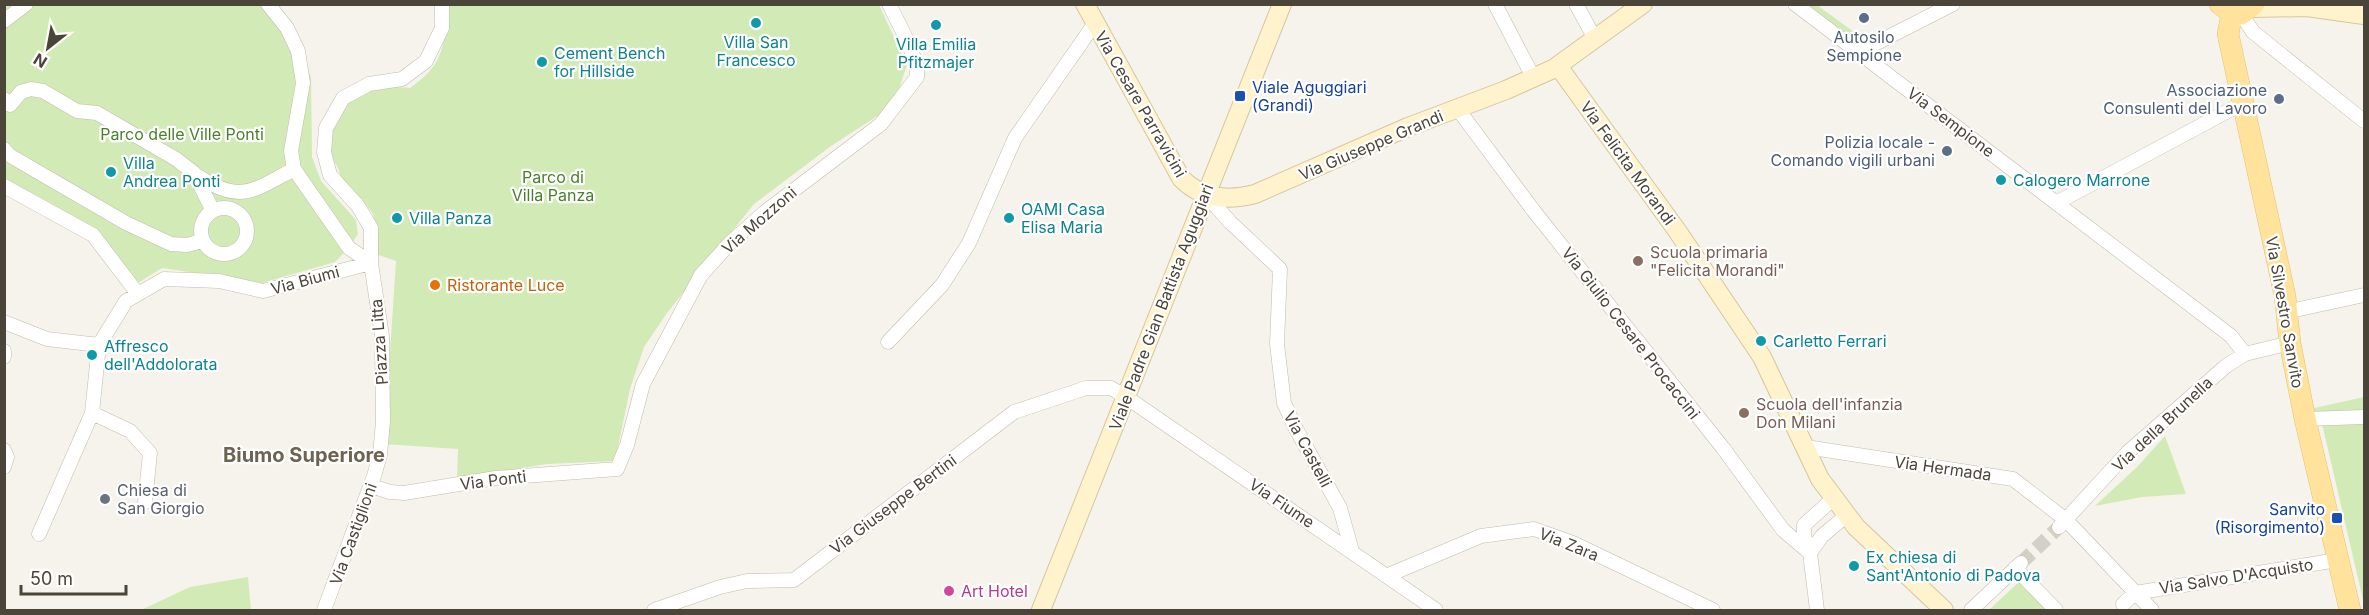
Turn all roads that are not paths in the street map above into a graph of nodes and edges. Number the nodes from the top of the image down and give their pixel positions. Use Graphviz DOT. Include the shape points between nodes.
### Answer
graph roads {
  1 [pos="26,4"];
  2 [pos="268,4"];
  3 [pos="442,4"];
  4 [pos="889,4"];
  5 [pos="1085,4"];
  6 [pos="1282,4"];
  7 [pos="1495,4"];
  8 [pos="1576,4"];
  9 [pos="1643,4"];
  10 [pos="1795,4"];
  11 [pos="1953,4"];
  12 [pos="2304,6"];
  13 [pos="2240,9"];
  14 [pos="2364,15"];
  15 [pos="4,21"];
  16 [pos="1095,23"];
  17 [pos="1595,39"];
  18 [pos="1859,52"];
  19 [pos="1558,66"];
  20 [pos="1533,77"];
  21 [pos="2243,103"];
  22 [pos="6,106"];
  23 [pos="1457,108"];
  24 [pos="2364,121"];
  25 [pos="4,149"];
  26 [pos="294,169"];
  27 [pos="194,173"];
  28 [pos="4,186"];
  29 [pos="1206,195"];
  30 [pos="2056,203"];
  31 [pos="213,211"];
  32 [pos="202,241"];
  33 [pos="371,263"];
  34 [pos="138,294"];
  35 [pos="2364,295"];
  36 [pos="2286,312"];
  37 [pos="8,324"];
  38 [pos="888,342"];
  39 [pos="2290,343"];
  40 [pos="99,345"];
  41 [pos="4,351"];
  42 [pos="2245,354"];
  43 [pos="4,357"];
  44 [pos="1126,397"];
  45 [pos="92,413"];
  46 [pos="2364,417"];
  47 [pos="2305,419"];
  48 [pos="383,421"];
  49 [pos="1806,447"];
  50 [pos="4,450"];
  51 [pos="4,467"];
  52 [pos="617,469"];
  53 [pos="371,486"];
  54 [pos="1834,498"];
  55 [pos="145,502"];
  56 [pos="1847,515"];
  57 [pos="2063,524"];
  58 [pos="39,534"];
  59 [pos="1352,551"];
  60 [pos="1810,553"];
  61 [pos="2337,560"];
  62 [pos="1386,576"];
  63 [pos="2135,593"];
  64 [pos="2122,604"];
  65 [pos="324,610"];
  66 [pos="654,610"];
  67 [pos="1041,610"];
  68 [pos="1436,610"];
  69 [pos="1713,610"];
  70 [pos="1817,610"];
  71 [pos="1944,610"];
  72 [pos="1971,610"];
  73 [pos="2056,610"];
  74 [pos="2152,610"];
  75 [pos="2350,610"];
  1 -- 15 [label="street"];
  2 -- 26 [label="street" via="287,28 298,51 303,83 291,151"];
  3 -- 33 [label="street, Piazza Litta" via="442,28 426,61 402,79 369,84 343,98 326,128 324,152 330,175 358,206 371,228"];
  4 -- 52 [label="street, Via Mozzoni" via="908,42 917,77 881,124 765,212 701,275 643,384"];
  5 -- 16 [label="main road, Via Cesare Parravicini"];
  6 -- 29 [label="main road, Viale Padre Gian Battista Aguggiari"];
  7 -- 20 [label="street"];
  8 -- 17 [label="street"];
  9 -- 17 [label="main road, Via Giuseppe Grandi"];
  10 -- 18 [label="street, Via Sempione"];
  11 -- 18 [label="street"];
  12 -- 13 [label="main road"];
  12 -- 14 [label="main road"];
  13 -- 21 [label="main road, Via Silvestro Sanvito" via="2228,34"];
  13 -- 24 [label="street" via="2253,32"];
  16 -- 29 [label="main road, Via Cesare Parravicini" via="1181,178"];
  16 -- 38 [label="street" via="1015,138 969,243 942,285"];
  17 -- 19 [label="main road, Via Giuseppe Grandi"];
  18 -- 30 [label="street, Via Sempione"];
  19 -- 20 [label="main road, Via Giuseppe Grandi"];
  19 -- 49 [label="main road, Via Felicita Morandi" via="1762,357"];
  20 -- 23 [label="main road, Via Giuseppe Grandi"];
  21 -- 30 [label="street"];
  21 -- 36 [label="main road, Via Silvestro Sanvito"];
  22 -- 27 [label="street" via="21,92 43,91 76,111 97,113"];
  23 -- 29 [label="main road, Via Giuseppe Grandi" via="1255,194 1233,198"];
  23 -- 60 [label="street, Via Giulio Cesare Procaccini" via="1783,530"];
  25 -- 32 [label="street" via="126,223 171,244"];
  26 -- 27 [label="street" via="251,191 230,193"];
  26 -- 33 [label="street" via="349,248"];
  27 -- 31 [label="street"];
  28 -- 34 [label="street" via="93,235"];
  29 -- 44 [label="main road, Viale Padre Gian Battista Aguggiari"];
  29 -- 59 [label="street, Via Castelli" via="1280,269 1277,344 1284,403 1340,508"];
  30 -- 42 [label="street, Via Sempione" via="2231,336"];
  31 -- 32 [label="street" via="203,226"];
  31 -- 32 [label="street" via="221,207 240,213 246,221 245,241 232,254 222,255"];
  33 -- 34 [label="street, Via Biumi" via="263,291 219,281 164,279"];
  33 -- 48 [label="street, Piazza Litta" via="382,336"];
  34 -- 40 [label="street, Via Biumi" via="126,301"];
  35 -- 36 [label="street"];
  36 -- 39 [label="main road, Via Silvestro Sanvito"];
  37 -- 40 [label="street" via="47,339"];
  39 -- 42 [label="street"];
  39 -- 47 [label="main road, Via Silvestro Sanvito"];
  40 -- 45 [label="street, Via Biumi"];
  41 -- 43 [label="street"];
  42 -- 57 [label="street, Via della Brunella" via="2226,366 2127,453"];
  44 -- 59 [label="street, Via Fiume"];
  44 -- 66 [label="street, Via Giuseppe Bertini" via="1111,388 1086,388 1014,412 794,580 747,581"];
  44 -- 67 [label="main road, Viale Padre Gian Battista Aguggiari"];
  45 -- 55 [label="street" via="130,431 150,453"];
  45 -- 58 [label="street, Via Biumi"];
  46 -- 47 [label="street"];
  47 -- 61 [label="main road, Via Silvestro Sanvito"];
  48 -- 53 [label="street, Via Castiglioni" via="380,455"];
  49 -- 54 [label="main road, Via Felicita Morandi" via="1820,479"];
  49 -- 57 [label="street, Via Hermada" via="2013,479"];
  50 -- 51 [label="street"];
  52 -- 53 [label="street, Via Ponti" via="496,478 404,493"];
  53 -- 65 [label="street, Via Castiglioni"];
  54 -- 56 [label="main road, Via Felicita Morandi"];
  54 -- 60 [label="street" via="1804,525"];
  56 -- 60 [label="street" via="1822,536"];
  56 -- 71 [label="main road, Via Felicita Morandi"];
  57 -- 63 [label="street, Via Salvo D'Acquisto"];
  59 -- 62 [label="street, Via Fiume"];
  60 -- 70 [label="street"];
  61 -- 63 [label="street, Via Salvo D'Acquisto"];
  61 -- 75 [label="main road, Via Silvestro Sanvito"];
  62 -- 68 [label="street, Via Fiume"];
  62 -- 69 [label="street, Via Zara" via="1481,536 1534,529 1573,543"];
  63 -- 64 [label="street, Via Salvo D'Acquisto"];
  63 -- 74 [label="street, Via Salvo D'Acquisto"];
  72 -- 73 [label="street" via="2018,566"];
}
